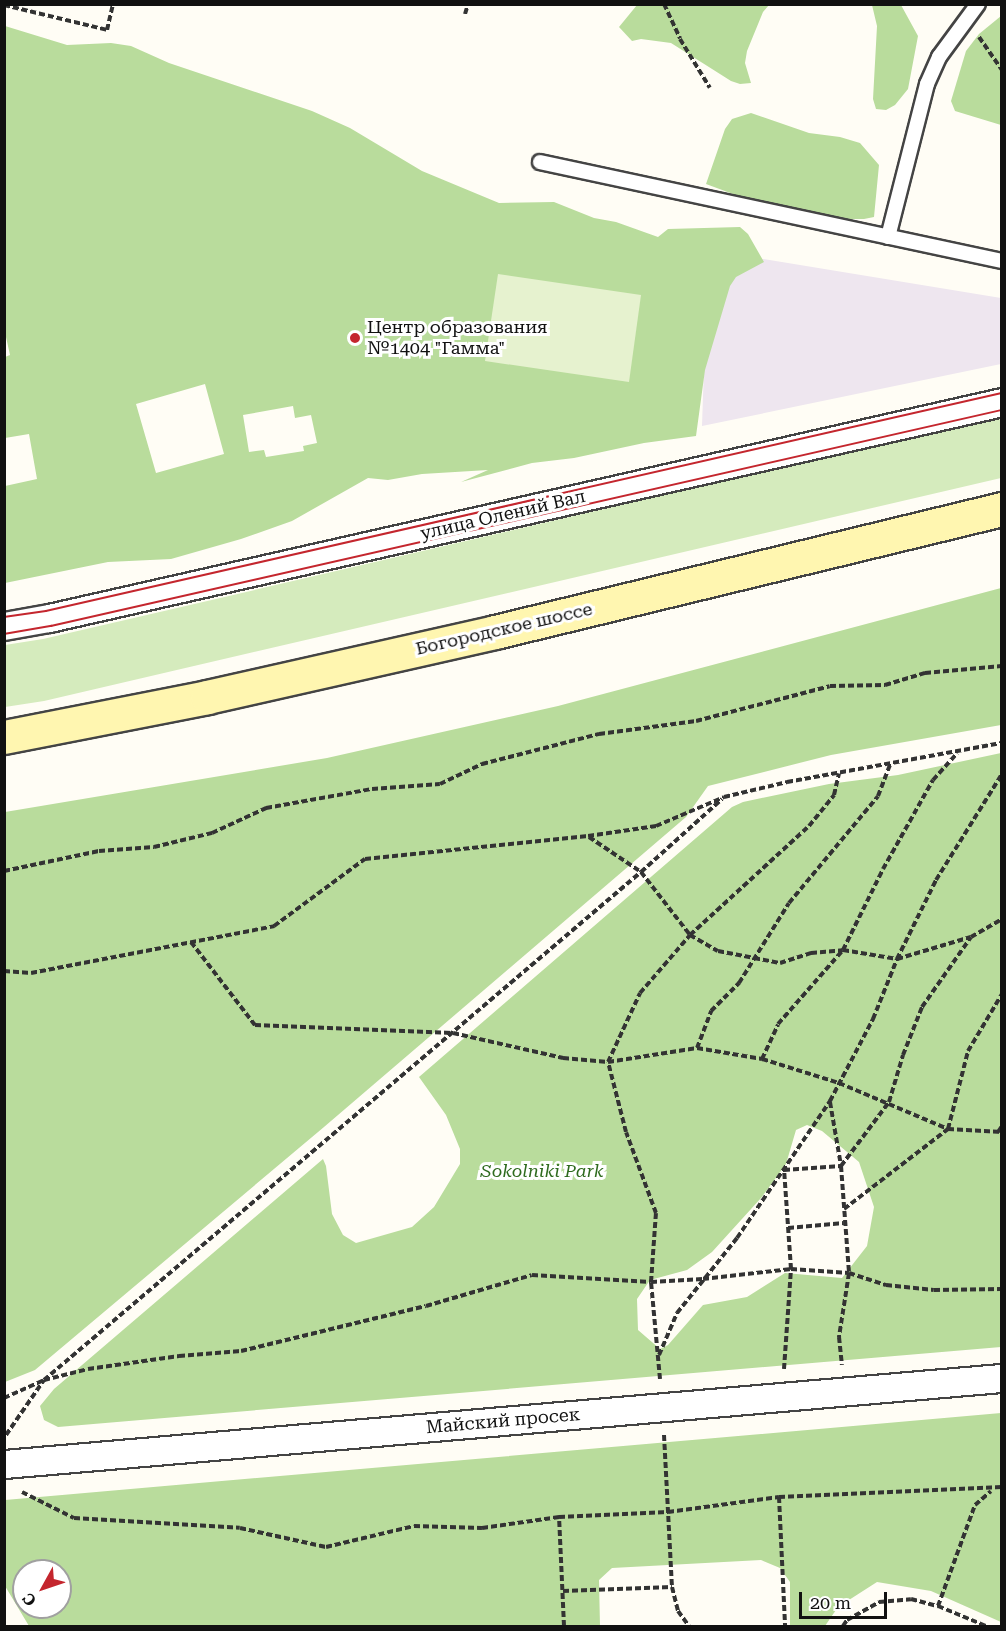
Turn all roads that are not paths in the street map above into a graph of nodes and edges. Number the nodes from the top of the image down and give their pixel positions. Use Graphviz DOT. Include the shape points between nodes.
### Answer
graph roads {
  1 [pos="978,4"];
  2 [pos="540,162"];
  3 [pos="888,237"];
  4 [pos="1002,261"];
  5 [pos="1002,402"];
  6 [pos="1002,509"];
  7 [pos="4,626"];
  8 [pos="4,737"];
  9 [pos="1002,1378"];
  10 [pos="5,1464"];
  1 -- 3 [label="lane" via="939,57 927,84"];
  2 -- 3 [label="lane"];
  3 -- 4 [label="lane"];
  5 -- 7 [label="street, улица Олений Вал"];
  6 -- 8 [label="main road, Богородское шоссе" via="495,632"];
  9 -- 10 [label="street, Майский просек"];
}
